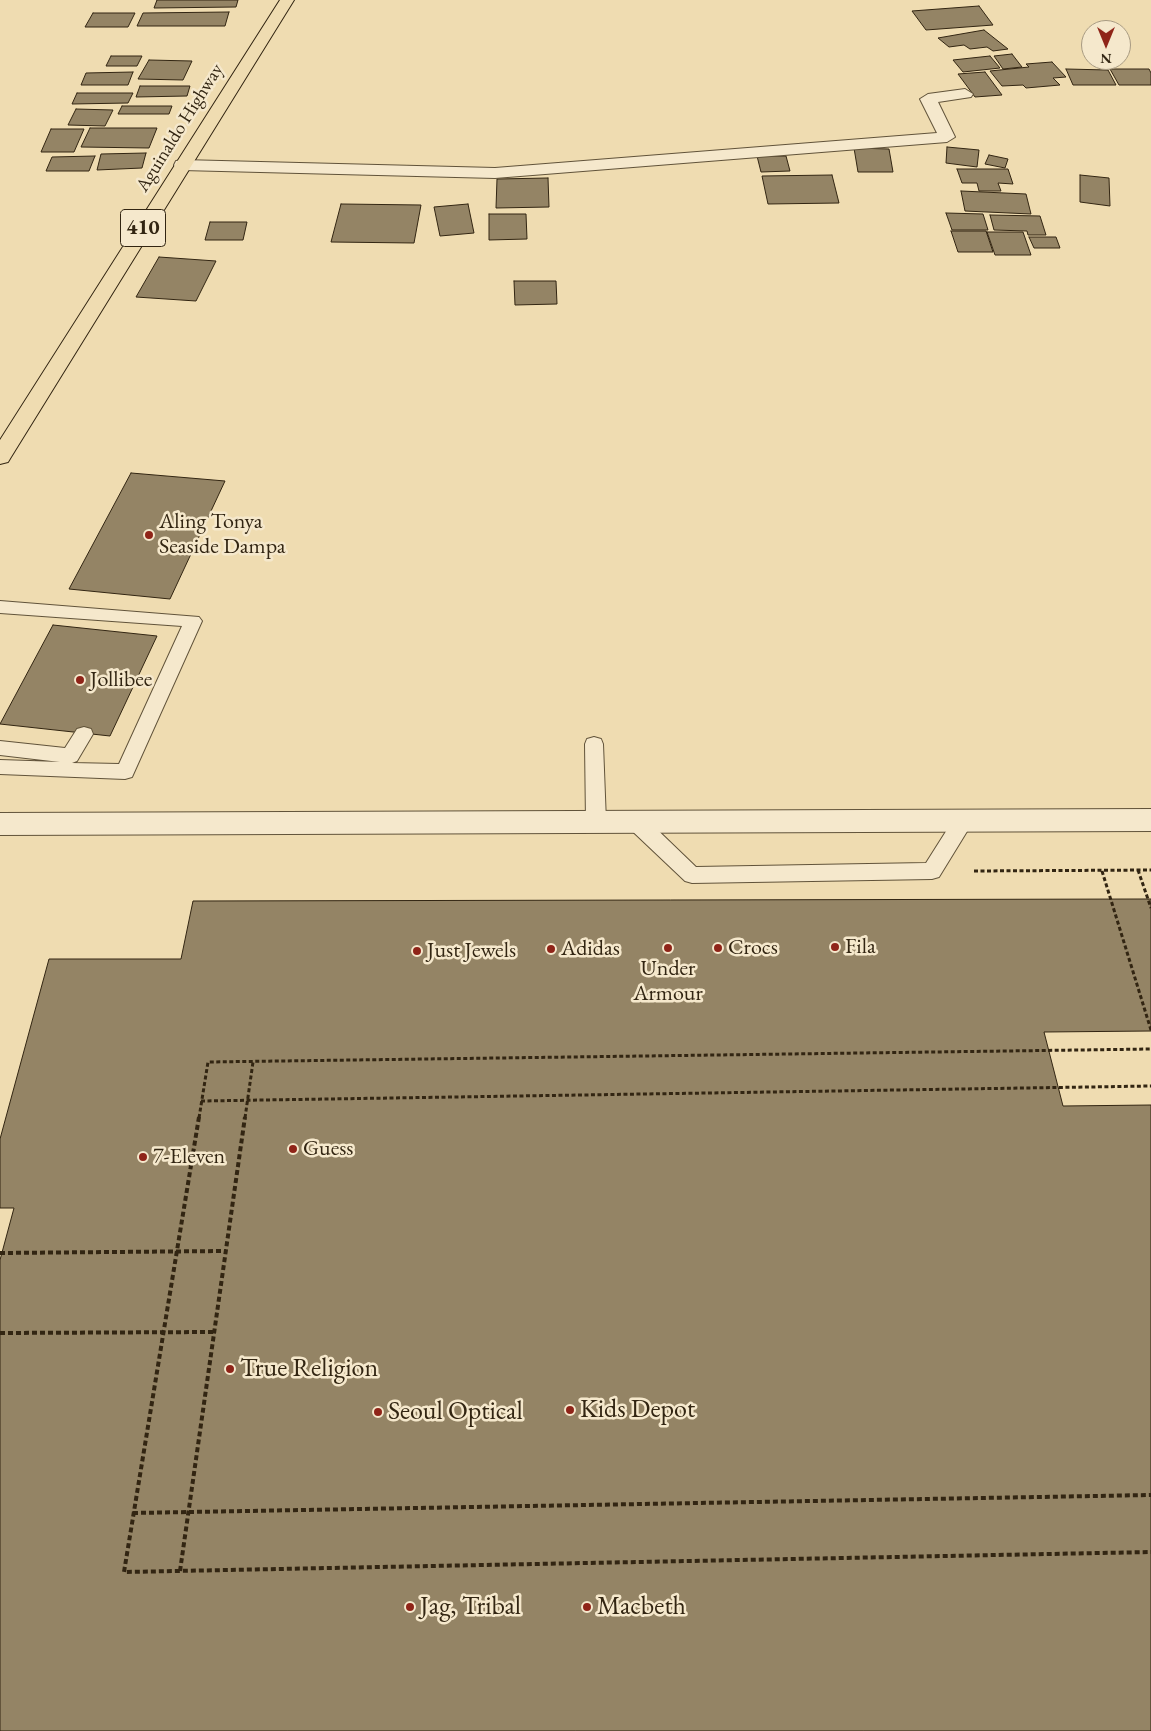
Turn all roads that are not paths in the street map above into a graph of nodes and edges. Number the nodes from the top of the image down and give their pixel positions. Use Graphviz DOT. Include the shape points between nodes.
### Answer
graph roads {
  1 [pos="287,0"];
  2 [pos="965,94"];
  3 [pos="182,165"];
  4 [pos="0,457"];
  5 [pos="0,607"];
  6 [pos="84,734"];
  7 [pos="594,744"];
  8 [pos="0,748"];
  9 [pos="0,767"];
  10 [pos="964,820"];
  11 [pos="1151,820"];
  12 [pos="635,821"];
  13 [pos="596,822"];
  14 [pos="1,826"];
  1 -- 3 [label="main road, Aguinaldo Highway / 410"];
  2 -- 3 [label="street" via="928,99 948,137 495,172"];
  3 -- 4 [label="main road, Aguinaldo Highway / 410"];
  5 -- 9 [label="lane" via="194,621 125,772"];
  6 -- 8 [label="lane" via="70,756"];
  7 -- 13 [label="lane"];
  10 -- 11 [label="street"];
  10 -- 12 [label="street"];
  10 -- 12 [label="lane" via="932,871 692,875"];
  12 -- 13 [label="street"];
  13 -- 14 [label="street"];
}
